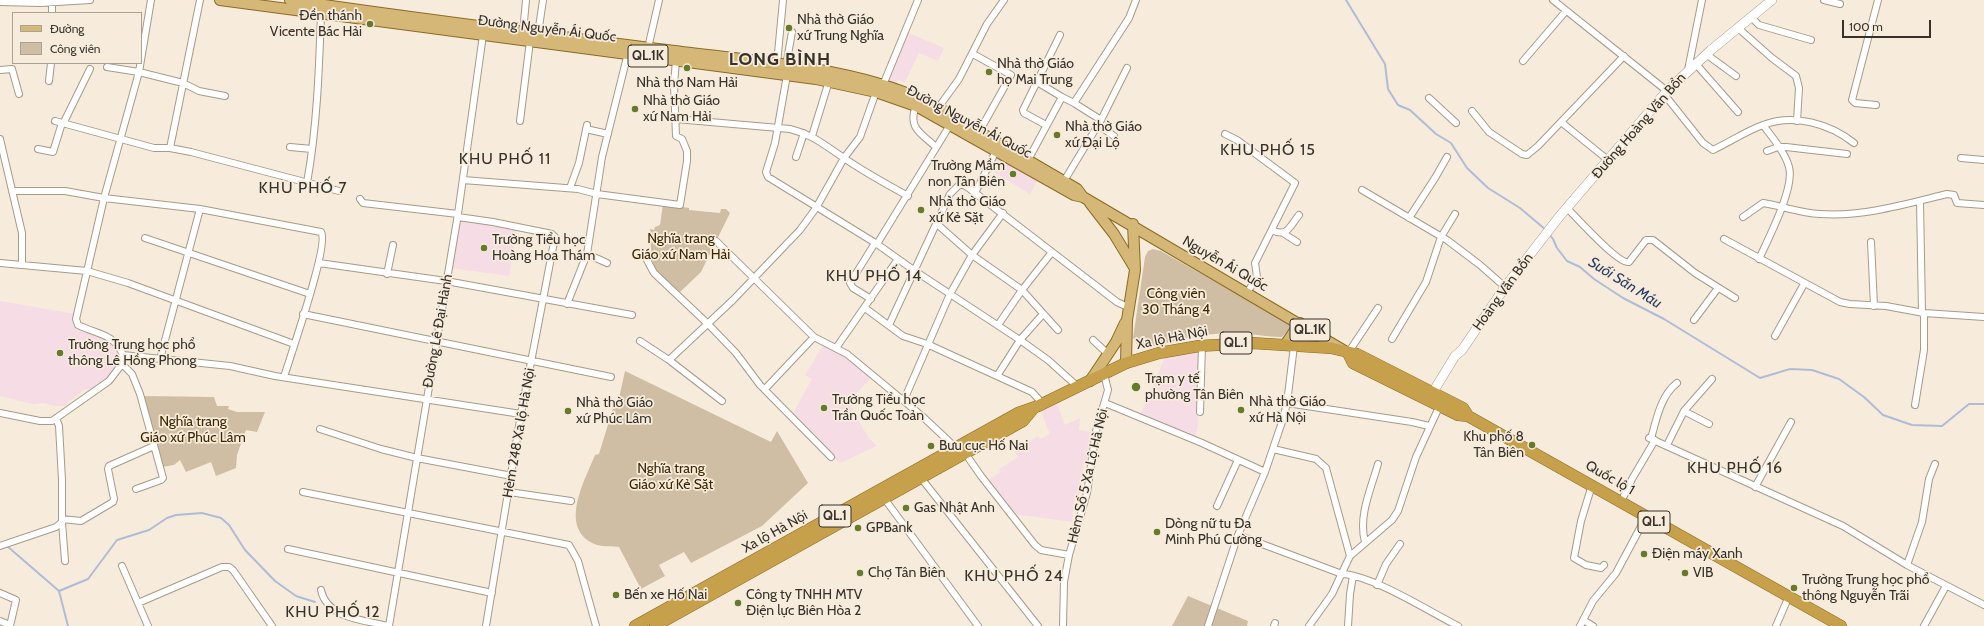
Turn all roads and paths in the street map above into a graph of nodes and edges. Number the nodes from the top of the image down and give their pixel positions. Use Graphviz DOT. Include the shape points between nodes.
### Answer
graph roads {
  1 [pos="90,0"];
  2 [pos="151,0"];
  3 [pos="200,0"];
  4 [pos="220,0"];
  5 [pos="290,0"];
  6 [pos="526,0"];
  7 [pos="543,0"];
  8 [pos="659,0"];
  9 [pos="783,0"];
  10 [pos="918,0"];
  11 [pos="1004,0"];
  12 [pos="1136,0"];
  13 [pos="1553,0"];
  14 [pos="1702,0"];
  15 [pos="1772,0"];
  16 [pos="1824,0"];
  17 [pos="1878,0"];
  18 [pos="52,1"];
  19 [pos="0,2"];
  20 [pos="1840,4"];
  21 [pos="306,5"];
  22 [pos="1566,11"];
  23 [pos="52,12"];
  24 [pos="321,14"];
  25 [pos="1751,17"];
  26 [pos="1738,28"];
  27 [pos="523,32"];
  28 [pos="792,32"];
  29 [pos="483,35"];
  30 [pos="1060,35"];
  31 [pos="534,38"];
  32 [pos="1811,40"];
  33 [pos="648,48"];
  34 [pos="628,53"];
  35 [pos="142,54"];
  36 [pos="973,54"];
  37 [pos="1706,54"];
  38 [pos="1624,56"];
  39 [pos="676,60"];
  40 [pos="1523,61"];
  41 [pos="51,64"];
  42 [pos="140,64"];
  43 [pos="1696,64"];
  44 [pos="107,67"];
  45 [pos="1127,68"];
  46 [pos="0,70"];
  47 [pos="90,70"];
  48 [pos="782,70"];
  49 [pos="1688,70"];
  50 [pos="139,72"];
  51 [pos="1736,76"];
  52 [pos="49,81"];
  53 [pos="829,82"];
  54 [pos="1037,82"];
  55 [pos="183,83"];
  56 [pos="879,88"];
  57 [pos="1665,93"];
  58 [pos="19,94"];
  59 [pos="225,96"];
  60 [pos="1062,97"];
  61 [pos="1429,98"];
  62 [pos="1074,102"];
  63 [pos="1876,105"];
  64 [pos="916,106"];
  65 [pos="938,108"];
  66 [pos="1472,112"];
  67 [pos="1738,112"];
  68 [pos="676,119"];
  69 [pos="55,121"];
  70 [pos="520,121"];
  71 [pos="1797,121"];
  72 [pos="1561,122"];
  73 [pos="63,123"];
  74 [pos="1099,123"];
  75 [pos="1456,123"];
  76 [pos="950,125"];
  77 [pos="1046,125"];
  78 [pos="1763,125"];
  79 [pos="778,128"];
  80 [pos="979,132"];
  81 [pos="804,133"];
  82 [pos="608,134"];
  83 [pos="1225,134"];
  84 [pos="812,136"];
  85 [pos="1114,136"];
  86 [pos="0,139"];
  87 [pos="121,140"];
  88 [pos="1854,142"];
  89 [pos="936,147"];
  90 [pos="1778,147"];
  91 [pos="170,148"];
  92 [pos="290,148"];
  93 [pos="38,149"];
  94 [pos="312,149"];
  95 [pos="996,151"];
  96 [pos="1767,151"];
  97 [pos="1847,154"];
  98 [pos="796,157"];
  99 [pos="1447,157"];
  100 [pos="844,158"];
  101 [pos="1961,158"];
  102 [pos="1028,160"];
  103 [pos="1608,160"];
  104 [pos="1984,160"];
  105 [pos="463,180"];
  106 [pos="1064,181"];
  107 [pos="307,183"];
  108 [pos="570,188"];
  109 [pos="1362,190"];
  110 [pos="12,191"];
  111 [pos="339,191"];
  112 [pos="975,193"];
  113 [pos="597,194"];
  114 [pos="908,196"];
  115 [pos="104,198"];
  116 [pos="1085,198"];
  117 [pos="360,199"];
  118 [pos="1920,201"];
  119 [pos="1984,205"];
  120 [pos="816,208"];
  121 [pos="1567,208"];
  122 [pos="1782,208"];
  123 [pos="200,209"];
  124 [pos="1002,213"];
  125 [pos="1454,214"];
  126 [pos="1298,215"];
  127 [pos="458,216"];
  128 [pos="1743,217"];
  129 [pos="1409,218"];
  130 [pos="937,224"];
  131 [pos="1133,224"];
  132 [pos="1272,230"];
  133 [pos="1547,232"];
  134 [pos="1283,233"];
  135 [pos="1441,237"];
  136 [pos="145,238"];
  137 [pos="1724,239"];
  138 [pos="716,241"];
  139 [pos="1297,242"];
  140 [pos="1871,242"];
  141 [pos="876,244"];
  142 [pos="1165,244"];
  143 [pos="393,245"];
  144 [pos="1052,252"];
  145 [pos="190,253"];
  146 [pos="587,254"];
  147 [pos="972,254"];
  148 [pos="898,259"];
  149 [pos="1759,259"];
  150 [pos="647,260"];
  151 [pos="0,263"];
  152 [pos="319,263"];
  153 [pos="608,263"];
  154 [pos="22,264"];
  155 [pos="1135,270"];
  156 [pos="87,271"];
  157 [pos="915,271"];
  158 [pos="387,274"];
  159 [pos="754,278"];
  160 [pos="446,281"];
  161 [pos="1804,284"];
  162 [pos="1505,287"];
  163 [pos="1718,288"];
  164 [pos="1022,290"];
  165 [pos="1248,293"];
  166 [pos="310,294"];
  167 [pos="950,294"];
  168 [pos="1734,298"];
  169 [pos="544,299"];
  170 [pos="870,299"];
  171 [pos="175,301"];
  172 [pos="567,304"];
  173 [pos="1874,306"];
  174 [pos="865,308"];
  175 [pos="1130,308"];
  176 [pos="1378,308"];
  177 [pos="1923,313"];
  178 [pos="303,314"];
  179 [pos="1043,314"];
  180 [pos="632,315"];
  181 [pos="1984,317"];
  182 [pos="1127,320"];
  183 [pos="1694,320"];
  184 [pos="1300,323"];
  185 [pos="708,324"];
  186 [pos="889,325"];
  187 [pos="998,325"];
  188 [pos="1058,330"];
  189 [pos="1774,336"];
  190 [pos="814,337"];
  191 [pos="1392,339"];
  192 [pos="436,340"];
  193 [pos="1020,340"];
  194 [pos="1093,340"];
  195 [pos="640,341"];
  196 [pos="294,344"];
  197 [pos="927,344"];
  198 [pos="1202,345"];
  199 [pos="1290,346"];
  200 [pos="836,348"];
  201 [pos="1348,353"];
  202 [pos="1108,354"];
  203 [pos="123,355"];
  204 [pos="160,359"];
  205 [pos="532,360"];
  206 [pos="669,360"];
  207 [pos="1126,363"];
  208 [pos="122,364"];
  209 [pos="1104,374"];
  210 [pos="996,376"];
  211 [pos="284,377"];
  212 [pos="611,377"];
  213 [pos="1712,379"];
  214 [pos="1090,381"];
  215 [pos="1677,382"];
  216 [pos="1078,387"];
  217 [pos="765,389"];
  218 [pos="426,399"];
  219 [pos="1436,399"];
  220 [pos="904,400"];
  221 [pos="722,401"];
  222 [pos="1105,403"];
  223 [pos="1287,403"];
  224 [pos="1915,405"];
  225 [pos="1039,406"];
  226 [pos="1684,411"];
  227 [pos="1200,412"];
  228 [pos="0,413"];
  229 [pos="521,414"];
  230 [pos="56,418"];
  231 [pos="1791,422"];
  232 [pos="1709,424"];
  233 [pos="1429,426"];
  234 [pos="320,429"];
  235 [pos="1652,439"];
  236 [pos="1667,445"];
  237 [pos="154,446"];
  238 [pos="1273,449"];
  239 [pos="961,450"];
  240 [pos="831,457"];
  241 [pos="417,458"];
  242 [pos="1238,460"];
  243 [pos="1378,464"];
  244 [pos="1935,464"];
  245 [pos="1265,472"];
  246 [pos="512,476"];
  247 [pos="921,478"];
  248 [pos="1592,485"];
  249 [pos="1755,487"];
  250 [pos="136,489"];
  251 [pos="303,492"];
  252 [pos="509,492"];
  253 [pos="884,498"];
  254 [pos="571,501"];
  255 [pos="1621,502"];
  256 [pos="1217,506"];
  257 [pos="408,514"];
  258 [pos="1646,517"];
  259 [pos="62,521"];
  260 [pos="502,533"];
  261 [pos="1238,535"];
  262 [pos="799,540"];
  263 [pos="1365,542"];
  264 [pos="1400,544"];
  265 [pos="0,546"];
  266 [pos="288,549"];
  267 [pos="1069,555"];
  268 [pos="1350,556"];
  269 [pos="65,560"];
  270 [pos="1604,565"];
  271 [pos="1907,565"];
  272 [pos="122,566"];
  273 [pos="398,573"];
  274 [pos="1342,574"];
  275 [pos="1353,576"];
  276 [pos="1377,585"];
  277 [pos="1946,586"];
  278 [pos="321,590"];
  279 [pos="0,593"];
  280 [pos="492,593"];
  281 [pos="1788,596"];
  282 [pos="138,603"];
  283 [pos="1984,605"];
  284 [pos="0,621"];
  285 [pos="1581,623"];
  286 [pos="10,626"];
  287 [pos="148,626"];
  288 [pos="272,626"];
  289 [pos="388,626"];
  290 [pos="486,626"];
  291 [pos="596,626"];
  292 [pos="635,626"];
  293 [pos="655,626"];
  294 [pos="978,626"];
  295 [pos="1038,626"];
  296 [pos="1063,626"];
  297 [pos="1208,626"];
  298 [pos="1309,626"];
  299 [pos="1348,626"];
  300 [pos="1458,626"];
  301 [pos="1593,626"];
  302 [pos="1776,626"];
  303 [pos="1841,626"];
  304 [pos="1924,626"];
  1 -- 18 [label="street"];
  2 -- 35 [label="street"];
  3 -- 55 [label="street"];
  4 -- 21 [label="main road, Đường Nguyễn Ái Quốc / QL.1K"];
  5 -- 21 [label="main road, Đường Nguyễn Ái Quốc / QL.1K"];
  6 -- 27 [label="street"];
  7 -- 31 [label="street"];
  8 -- 33 [label="street"];
  9 -- 48 [label="street"];
  10 -- 56 [label="street"];
  11 -- 36 [label="street"];
  12 -- 62 [label="street" via="1129,18"];
  13 -- 22 [label="street"];
  14 -- 49 [label="street"];
  15 -- 25 [label="main road, Đường Hoàng Văn Bổn"];
  16 -- 20 [label="street"];
  17 -- 63 [label="street" via="1852,99 1855,103"];
  18 -- 19 [label="street"];
  18 -- 23 [label="street"];
  21 -- 24 [label="main road, Đường Nguyễn Ái Quốc / QL.1K"];
  21 -- 27 [label="main road, Đường Nguyễn Ái Quốc / QL.1K"];
  22 -- 38 [label="street"];
  22 -- 40 [label="street"];
  24 -- 29 [label="main road, Đường Nguyễn Ái Quốc / QL.1K"];
  24 -- 94 [label="street"];
  25 -- 26 [label="main road, Đường Hoàng Văn Bổn"];
  25 -- 32 [label="street" via="1759,25"];
  26 -- 37 [label="main road, Đường Hoàng Văn Bổn"];
  26 -- 71 [label="street" via="1796,76 1799,88"];
  27 -- 31 [label="main road, Đường Nguyễn Ái Quốc / QL.1K"];
  28 -- 48 [label="street"];
  29 -- 31 [label="main road, Đường Nguyễn Ái Quốc / QL.1K"];
  29 -- 105 [label="street, Đường Lê Đại Hành"];
  30 -- 54 [label="street"];
  31 -- 33 [label="main road, Đường Nguyễn Ái Quốc / QL.1K"];
  31 -- 34 [label="main road, Đường Nguyễn Ái Quốc / QL.1K"];
  31 -- 70 [label="street"];
  33 -- 48 [label="main road, Đường Nguyễn Ái Quốc / QL.1K"];
  34 -- 39 [label="main road, Đường Nguyễn Ái Quốc / QL.1K"];
  34 -- 82 [label="street"];
  36 -- 65 [label="street"];
  36 -- 80 [label="street" via="1011,75"];
  37 -- 43 [label="main road, Đường Hoàng Văn Bổn"];
  37 -- 51 [label="street"];
  38 -- 57 [label="street"];
  38 -- 72 [label="street"];
  39 -- 48 [label="main road, Đường Nguyễn Ái Quốc / QL.1K"];
  39 -- 68 [label="street"];
  41 -- 52 [label="street"];
  42 -- 50 [label="street"];
  43 -- 49 [label="main road, Đường Hoàng Văn Bổn"];
  43 -- 67 [label="street"];
  44 -- 50 [label="street"];
  45 -- 74 [label="street"];
  46 -- 58 [label="street" via="12,69"];
  47 -- 73 [label="street"];
  48 -- 53 [label="main road, Đường Nguyễn Ái Quốc / QL.1K"];
  48 -- 56 [label="main road, Đường Nguyễn Ái Quốc / QL.1K" via="869,80"];
  48 -- 79 [label="street"];
  49 -- 57 [label="main road, Đường Hoàng Văn Bổn"];
  50 -- 55 [label="street"];
  50 -- 87 [label="street"];
  53 -- 56 [label="main road, Đường Nguyễn Ái Quốc / QL.1K"];
  53 -- 84 [label="street"];
  54 -- 60 [label="street"];
  54 -- 77 [label="street" via="1023,110"];
  55 -- 59 [label="street" via="199,91"];
  55 -- 91 [label="street"];
  56 -- 64 [label="main road, Đường Nguyễn Ái Quốc / QL.1K"];
  56 -- 65 [label="main road, Đường Nguyễn Ái Quốc / QL.1K" via="918,98"];
  56 -- 100 [label="street" via="860,137"];
  57 -- 78 [label="street" via="1703,143 1713,150"];
  57 -- 103 [label="main road, Đường Hoàng Văn Bổn"];
  60 -- 62 [label="street"];
  60 -- 77 [label="street"];
  61 -- 75 [label="street"];
  62 -- 74 [label="street"];
  64 -- 76 [label="main road, Đường Nguyễn Ái Quốc / QL.1K"];
  64 -- 89 [label="street" via="913,118 916,128"];
  65 -- 80 [label="main road, Đường Nguyễn Ái Quốc / QL.1K"];
  66 -- 72 [label="street" via="1489,132 1522,154 1527,154 1538,146"];
  68 -- 79 [label="street"];
  68 -- 113 [label="street" via="676,136 682,139 687,151 680,205"];
  69 -- 73 [label="street"];
  71 -- 78 [label="street" via="1786,120"];
  71 -- 88 [label="street" via="1815,122 1834,129"];
  72 -- 103 [label="street"];
  73 -- 87 [label="street"];
  73 -- 93 [label="street" via="53,152"];
  74 -- 85 [label="street"];
  74 -- 106 [label="street"];
  76 -- 89 [label="street"];
  76 -- 95 [label="main road, Đường Nguyễn Ái Quốc / QL.1K"];
  77 -- 102 [label="street"];
  78 -- 90 [label="street"];
  79 -- 81 [label="street"];
  79 -- 120 [label="street" via="766,175"];
  80 -- 102 [label="main road, Đường Nguyễn Ái Quốc / QL.1K"];
  81 -- 84 [label="street"];
  81 -- 98 [label="street"];
  82 -- 108 [label="street" via="587,127"];
  82 -- 113 [label="street"];
  83 -- 132 [label="street" via="1295,183"];
  84 -- 100 [label="street"];
  86 -- 110 [label="street"];
  87 -- 91 [label="street" via="154,148"];
  87 -- 115 [label="street"];
  89 -- 114 [label="street"];
  90 -- 96 [label="street"];
  90 -- 97 [label="street"];
  90 -- 122 [label="street" via="1790,172"];
  91 -- 107 [label="street"];
  92 -- 94 [label="street"];
  94 -- 107 [label="street"];
  95 -- 112 [label="street"];
  95 -- 116 [label="main road, Đường Nguyễn Ái Quốc / QL.1K" via="1074,195"];
  99 -- 129 [label="street"];
  100 -- 114 [label="street"];
  100 -- 120 [label="street"];
  101 -- 104 [label="street"];
  102 -- 106 [label="main road, Đường Nguyễn Ái Quốc / QL.1K"];
  103 -- 121 [label="main road, Đường Hoàng Văn Bổn"];
  105 -- 108 [label="street"];
  105 -- 127 [label="street, Đường Lê Đại Hành"];
  106 -- 116 [label="main road, Đường Nguyễn Ái Quốc / QL.1K"];
  107 -- 111 [label="street"];
  108 -- 113 [label="street"];
  109 -- 129 [label="street"];
  110 -- 115 [label="street" via="64,191"];
  110 -- 154 [label="street" via="22,233"];
  112 -- 124 [label="street"];
  112 -- 130 [label="street" via="964,185 955,187"];
  113 -- 146 [label="street"];
  114 -- 141 [label="street"];
  115 -- 123 [label="street"];
  115 -- 156 [label="street"];
  116 -- 131 [label="main road, Đường Nguyễn Ái Quốc / QL.1K"];
  116 -- 155 [label="main road, QL.1K" via="1114,234"];
  117 -- 127 [label="street" via="363,203"];
  118 -- 119 [label="street" via="1951,194 1957,203"];
  118 -- 122 [label="street" via="1872,211 1840,214 1820,214"];
  118 -- 177 [label="street"];
  120 -- 141 [label="street"];
  120 -- 159 [label="street" via="800,230"];
  121 -- 133 [label="main road, Đường Hoàng Văn Bổn"];
  121 -- 163 [label="street" via="1608,250 1624,262 1629,262 1646,240 1652,240"];
  122 -- 128 [label="street" via="1762,203"];
  122 -- 149 [label="street"];
  123 -- 145 [label="street"];
  123 -- 152 [label="street" via="321,232 324,238"];
  124 -- 144 [label="street"];
  124 -- 147 [label="street"];
  125 -- 135 [label="street"];
  126 -- 134 [label="street"];
  127 -- 160 [label="street, Đường Lê Đại Hành"];
  127 -- 169 [label="street, Hẻm 248 Xa lộ Hà Nội" via="554,235"];
  129 -- 135 [label="street"];
  130 -- 147 [label="street"];
  130 -- 157 [label="street"];
  131 -- 142 [label="main road, Đường Nguyễn Ái Quốc / QL.1K"];
  131 -- 155 [label="main road"];
  132 -- 134 [label="street"];
  132 -- 165 [label="street" via="1256,263 1257,277"];
  133 -- 162 [label="main road, Hoàng Văn Bổn"];
  134 -- 139 [label="street"];
  135 -- 162 [label="street"];
  135 -- 191 [label="street" via="1426,282"];
  136 -- 145 [label="street"];
  137 -- 149 [label="street"];
  138 -- 159 [label="street"];
  140 -- 173 [label="street"];
  141 -- 148 [label="street"];
  141 -- 170 [label="street" via="850,283 853,288"];
  142 -- 165 [label="main road, Nguyễn Ái Quốc / QL.1K"];
  143 -- 158 [label="street"];
  144 -- 164 [label="street"];
  144 -- 175 [label="street" via="1116,302"];
  145 -- 166 [label="street"];
  145 -- 171 [label="street"];
  146 -- 153 [label="street"];
  146 -- 172 [label="street"];
  147 -- 164 [label="street"];
  147 -- 167 [label="street"];
  148 -- 157 [label="street"];
  148 -- 170 [label="street"];
  149 -- 161 [label="street"];
  150 -- 185 [label="street" via="654,273"];
  151 -- 154 [label="street"];
  152 -- 158 [label="street"];
  152 -- 166 [label="street"];
  154 -- 156 [label="street"];
  155 -- 175 [label="main road"];
  156 -- 171 [label="street"];
  156 -- 203 [label="street" via="77,323 108,336"];
  157 -- 167 [label="street"];
  157 -- 186 [label="street"];
  158 -- 160 [label="street"];
  159 -- 185 [label="street"];
  159 -- 190 [label="street"];
  160 -- 169 [label="street"];
  160 -- 192 [label="street, Đường Lê Đại Hành"];
  161 -- 173 [label="street" via="1840,302"];
  161 -- 189 [label="street"];
  162 -- 219 [label="main road, Hoàng Văn Bổn" via="1462,350 1455,356"];
  163 -- 168 [label="street"];
  163 -- 183 [label="street"];
  164 -- 179 [label="street"];
  164 -- 187 [label="street"];
  165 -- 184 [label="main road, Nguyễn Ái Quốc / QL.1K"];
  166 -- 178 [label="street"];
  167 -- 187 [label="street"];
  167 -- 197 [label="street"];
  169 -- 172 [label="street"];
  169 -- 205 [label="street, Hẻm 248 Xa lộ Hà Nội"];
  170 -- 174 [label="street"];
  171 -- 196 [label="street"];
  171 -- 204 [label="street"];
  172 -- 180 [label="street"];
  173 -- 177 [label="street"];
  174 -- 186 [label="street"];
  174 -- 200 [label="street"];
  175 -- 182 [label="main road"];
  176 -- 201 [label="street"];
  177 -- 181 [label="street"];
  177 -- 224 [label="street" via="1924,350"];
  178 -- 192 [label="street"];
  178 -- 196 [label="street"];
  179 -- 188 [label="street"];
  179 -- 193 [label="street"];
  182 -- 202 [label="main road"];
  182 -- 207 [label="main road"];
  184 -- 199 [label="main road"];
  184 -- 201 [label="main road, QL.1K"];
  185 -- 206 [label="street"];
  185 -- 217 [label="street"];
  186 -- 197 [label="street" via="903,336"];
  187 -- 193 [label="street"];
  190 -- 200 [label="street"];
  190 -- 217 [label="street"];
  192 -- 205 [label="street"];
  192 -- 218 [label="street, Đường Lê Đại Hành"];
  193 -- 210 [label="street"];
  193 -- 216 [label="street" via="1048,360"];
  194 -- 202 [label="street"];
  195 -- 206 [label="street"];
  196 -- 211 [label="street"];
  197 -- 210 [label="street"];
  197 -- 220 [label="street"];
  198 -- 199 [label="highway, Xa lộ Hà Nội / QL.1" via="1252,343"];
  198 -- 207 [label="highway, Xa lộ Hà Nội / QL.1" via="1159,353"];
  198 -- 227 [label="street"];
  199 -- 201 [label="highway, Xa lộ Hà Nội / QL.1" via="1331,348"];
  199 -- 223 [label="street"];
  200 -- 220 [label="street"];
  201 -- 219 [label="highway, Quốc lộ 1 / QL.1" via="1353,363"];
  202 -- 214 [label="main road"];
  203 -- 204 [label="street"];
  203 -- 208 [label="street"];
  204 -- 211 [label="street" via="230,366"];
  205 -- 212 [label="street"];
  205 -- 229 [label="street, Hẻm 248 Xa lộ Hà Nội"];
  206 -- 221 [label="street"];
  207 -- 209 [label="highway, Xa lộ Hà Nội / QL.1"];
  208 -- 230 [label="street" via="109,381"];
  208 -- 237 [label="street" via="129,369 135,381"];
  209 -- 214 [label="highway, Xa lộ Hà Nội / QL.1"];
  209 -- 222 [label="street, Hẻm Số 5 Xa Lộ Hà Nội" via="1108,390"];
  210 -- 225 [label="street" via="1032,392"];
  211 -- 218 [label="street"];
  213 -- 226 [label="street"];
  214 -- 216 [label="highway, Xa lộ Hà Nội / QL.1"];
  215 -- 235 [label="street" via="1666,395"];
  216 -- 225 [label="highway, Xa lộ Hà Nội / QL.1"];
  217 -- 240 [label="street"];
  218 -- 229 [label="street"];
  218 -- 241 [label="street, Đường Lê Đại Hành"];
  219 -- 233 [label="street"];
  219 -- 248 [label="highway, Quốc lộ 1 / QL.1" via="1458,415 1468,416"];
  220 -- 239 [label="street"];
  222 -- 242 [label="street"];
  222 -- 267 [label="street, Hẻm Số 5 Xa Lộ Hà Nội" via="1096,431 1087,493"];
  223 -- 233 [label="street"];
  223 -- 238 [label="street"];
  225 -- 239 [label="highway, Xa lộ Hà Nội / QL.1" via="1023,421"];
  226 -- 232 [label="street"];
  226 -- 236 [label="street"];
  228 -- 230 [label="street" via="40,420 52,421"];
  229 -- 246 [label="street, Hẻm 248 Xa lộ Hà Nội"];
  230 -- 259 [label="street" via="60,439"];
  231 -- 249 [label="street"];
  233 -- 263 [label="street" via="1398,511 1392,520"];
  234 -- 241 [label="street"];
  235 -- 236 [label="street"];
  235 -- 255 [label="street"];
  236 -- 249 [label="street"];
  237 -- 250 [label="street" via="163,478"];
  237 -- 259 [label="street" via="109,466 113,502 81,521"];
  238 -- 245 [label="street"];
  238 -- 268 [label="street" via="1316,459 1326,468"];
  239 -- 247 [label="highway, Xa lộ Hà Nội / QL.1"];
  239 -- 262 [label="highway, Xa lộ Hà Nội / QL.1"];
  239 -- 267 [label="street" via="1035,545 1042,550"];
  241 -- 246 [label="street"];
  241 -- 257 [label="street, Đường Lê Đại Hành"];
  242 -- 245 [label="street"];
  242 -- 256 [label="street"];
  243 -- 263 [label="street" via="1362,522"];
  244 -- 271 [label="street" via="1929,479 1922,522"];
  245 -- 261 [label="street"];
  246 -- 252 [label="street, Hẻm 248 Xa lộ Hà Nội"];
  247 -- 253 [label="highway, Xa lộ Hà Nội / QL.1"];
  247 -- 295 [label="street"];
  248 -- 255 [label="highway, Quốc lộ 1 / QL.1"];
  248 -- 270 [label="street" via="1580,521 1574,558 1594,568 1601,568"];
  249 -- 271 [label="street" via="1843,526"];
  251 -- 257 [label="street"];
  252 -- 254 [label="street"];
  252 -- 260 [label="street, Hẻm 248 Xa lộ Hà Nội"];
  253 -- 262 [label="highway, Xa lộ Hà Nội / QL.1"];
  253 -- 294 [label="street"];
  255 -- 258 [label="highway, Quốc lộ 1 / QL.1"];
  257 -- 260 [label="street"];
  257 -- 273 [label="street, Đường Lê Đại Hành"];
  258 -- 281 [label="highway, Quốc lộ 1 / QL.1"];
  258 -- 285 [label="street" via="1616,573 1593,602"];
  259 -- 265 [label="street" via="56,527"];
  259 -- 269 [label="street"];
  260 -- 280 [label="street, Hẻm 248 Xa lộ Hà Nội"];
  260 -- 291 [label="street" via="570,546 578,561"];
  261 -- 274 [label="street"];
  261 -- 297 [label="street"];
  262 -- 292 [label="highway, Xa lộ Hà Nội / QL.1"];
  262 -- 293 [label="highway, Xa lộ Hà Nội / QL.1"];
  263 -- 268 [label="street"];
  264 -- 276 [label="street" via="1386,564"];
  266 -- 273 [label="street"];
  267 -- 296 [label="street, Hẻm Số 5 Xa Lộ Hà Nội" via="1064,582"];
  268 -- 274 [label="street"];
  271 -- 277 [label="street"];
  272 -- 282 [label="street"];
  273 -- 280 [label="street"];
  273 -- 289 [label="street, Đường Lê Đại Hành"];
  274 -- 275 [label="street"];
  274 -- 298 [label="street" via="1332,594"];
  275 -- 276 [label="street"];
  275 -- 299 [label="street"];
  276 -- 300 [label="street"];
  277 -- 283 [label="street"];
  277 -- 304 [label="street"];
  278 -- 289 [label="street" via="323,599 337,612"];
  279 -- 286 [label="street" via="16,600"];
  280 -- 290 [label="street, Hẻm 248 Xa lộ Hà Nội"];
  281 -- 302 [label="street"];
  281 -- 303 [label="highway, Quốc lộ 1 / QL.1"];
  282 -- 287 [label="street"];
  282 -- 288 [label="street" via="215,570 228,567 233,570"];
  284 -- 286 [label="street"];
  285 -- 301 [label="street"];
}
